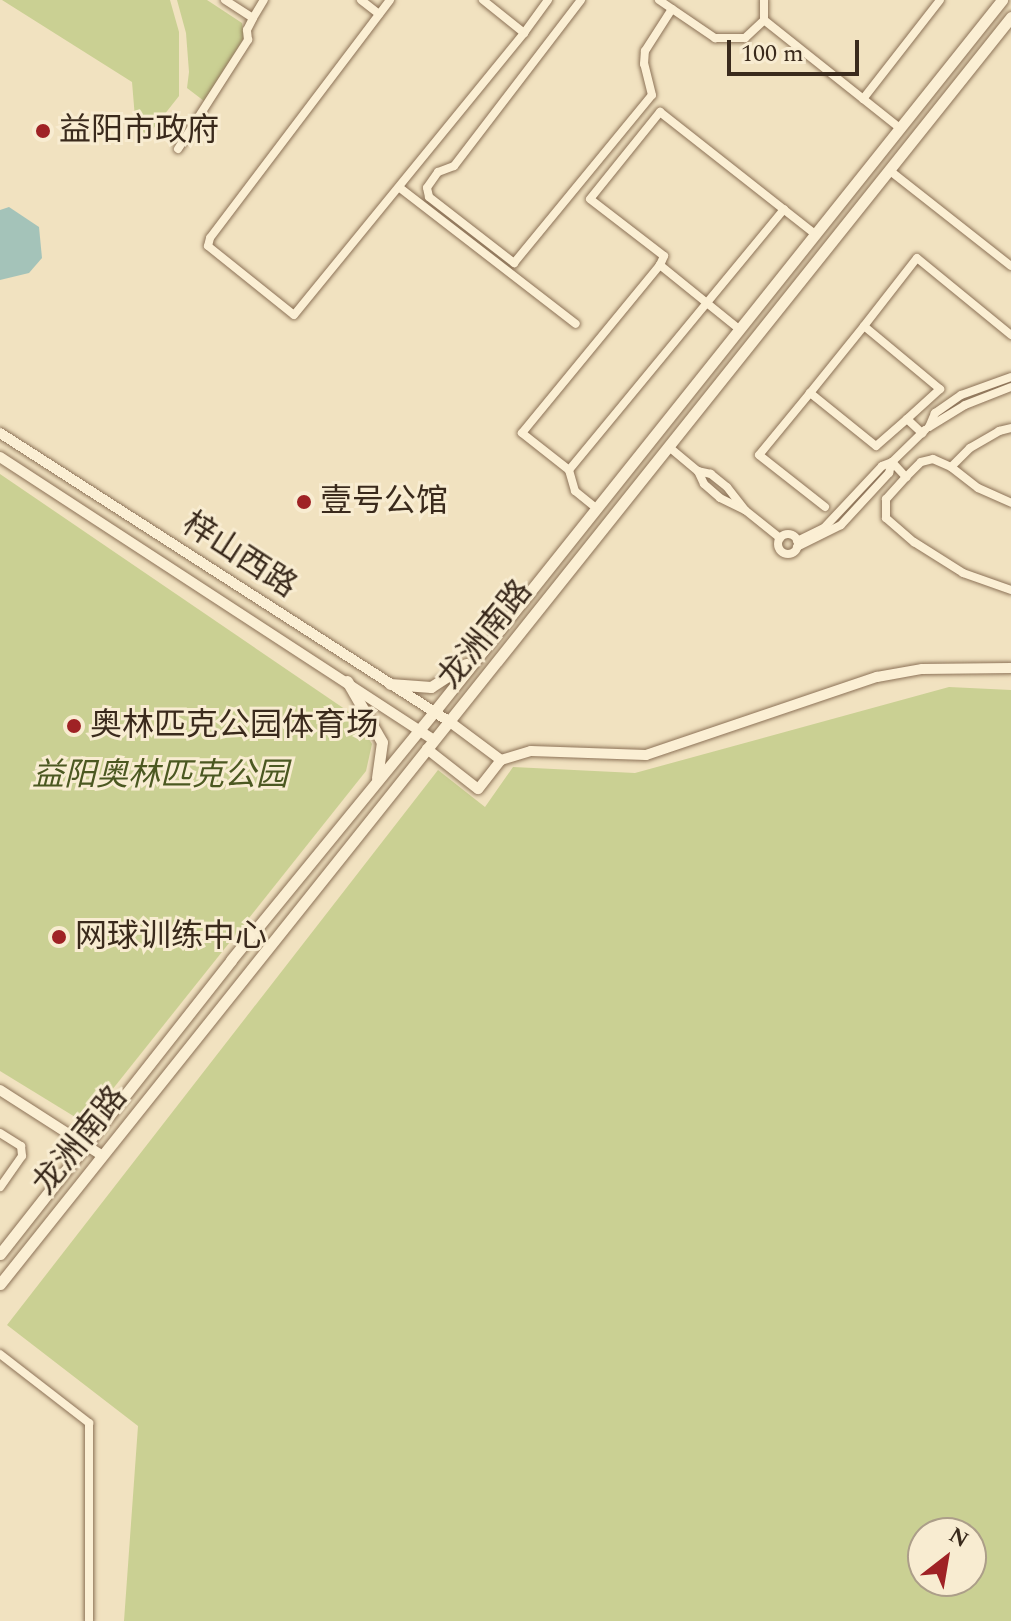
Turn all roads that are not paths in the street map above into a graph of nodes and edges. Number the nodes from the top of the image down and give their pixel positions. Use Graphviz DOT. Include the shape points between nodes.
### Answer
graph roads {
  1 [pos="225,0"];
  2 [pos="264,0"];
  3 [pos="361,0"];
  4 [pos="390,0"];
  5 [pos="483,0"];
  6 [pos="548,0"];
  7 [pos="581,0"];
  8 [pos="659,0"];
  9 [pos="764,0"];
  10 [pos="940,0"];
  11 [pos="1002,0"];
  12 [pos="672,9"];
  13 [pos="379,14"];
  14 [pos="1011,17"];
  15 [pos="253,18"];
  16 [pos="764,20"];
  17 [pos="524,33"];
  18 [pos="863,99"];
  19 [pos="900,128"];
  20 [pos="178,149"];
  21 [pos="889,170"];
  22 [pos="400,188"];
  23 [pos="784,209"];
  24 [pos="815,234"];
  25 [pos="660,265"];
  26 [pos="1011,266"];
  27 [pos="707,303"];
  28 [pos="576,324"];
  29 [pos="864,326"];
  30 [pos="739,329"];
  31 [pos="1011,335"];
  32 [pos="1011,377"];
  33 [pos="1011,387"];
  34 [pos="810,393"];
  35 [pos="907,419"];
  36 [pos="1011,428"];
  37 [pos="925,430"];
  38 [pos="0,433"];
  39 [pos="669,447"];
  40 [pos="0,457"];
  41 [pos="892,462"];
  42 [pos="951,467"];
  43 [pos="569,470"];
  44 [pos="906,477"];
  45 [pos="1011,503"];
  46 [pos="825,507"];
  47 [pos="596,508"];
  48 [pos="780,538"];
  49 [pos="797,544"];
  50 [pos="1011,590"];
  51 [pos="485,648"];
  52 [pos="1011,668"];
  53 [pos="347,681"];
  54 [pos="390,684"];
  55 [pos="434,712"];
  56 [pos="450,722"];
  57 [pos="420,729"];
  58 [pos="431,745"];
  59 [pos="501,760"];
  60 [pos="374,785"];
  61 [pos="0,1090"];
  62 [pos="0,1133"];
  63 [pos="85,1144"];
  64 [pos="103,1156"];
  65 [pos="0,1187"];
  66 [pos="0,1254"];
  67 [pos="0,1284"];
  68 [pos="0,1354"];
  69 [pos="89,1621"];
  1 -- 15 [label="street"];
  2 -- 15 [label="street"];
  3 -- 13 [label="street"];
  4 -- 13 [label="street"];
  5 -- 17 [label="street"];
  6 -- 17 [label="street"];
  7 -- 12 [label="street" via="454,166 438,172 427,188 429,197 514,263 652,95 645,51"];
  8 -- 12 [label="street"];
  9 -- 16 [label="street"];
  10 -- 18 [label="street"];
  11 -- 19 [label="main road, 龙洲南路"];
  12 -- 16 [label="street" via="715,38 731,40 745,38"];
  13 -- 22 [label="street" via="208,246 294,315"];
  14 -- 21 [label="main road, 龙洲南路"];
  15 -- 20 [label="street" via="248,40"];
  16 -- 18 [label="street"];
  17 -- 22 [label="street"];
  18 -- 19 [label="street"];
  19 -- 24 [label="main road, 龙洲南路"];
  21 -- 26 [label="street"];
  21 -- 39 [label="main road, 龙洲南路"];
  22 -- 28 [label="street"];
  23 -- 24 [label="street"];
  23 -- 25 [label="street" via="660,112 590,199 664,256"];
  23 -- 27 [label="street"];
  24 -- 30 [label="main road, 龙洲南路"];
  25 -- 27 [label="street"];
  25 -- 43 [label="street" via="522,433"];
  27 -- 30 [label="street"];
  27 -- 43 [label="street"];
  29 -- 31 [label="street" via="917,258"];
  29 -- 34 [label="street"];
  29 -- 35 [label="street" via="940,389"];
  30 -- 47 [label="main road, 龙洲南路"];
  32 -- 37 [label="street" via="961,395 935,413"];
  33 -- 37 [label="street" via="965,405"];
  34 -- 35 [label="street" via="876,446"];
  34 -- 46 [label="street" via="759,455"];
  35 -- 37 [label="street"];
  36 -- 42 [label="street" via="970,448"];
  37 -- 41 [label="street"];
  38 -- 54 [label="street, 梓山西路"];
  39 -- 48 [label="street" via="698,471 719,480"];
  39 -- 56 [label="main road, 龙洲南路"];
  40 -- 53 [label="street, 梓山西路"];
  41 -- 44 [label="street"];
  41 -- 49 [label="street" via="889,473 841,525"];
  42 -- 44 [label="street" via="933,459 921,462"];
  42 -- 45 [label="street" via="978,488"];
  43 -- 47 [label="street" via="575,491"];
  44 -- 50 [label="street" via="886,499 886,518 963,573"];
  47 -- 51 [label="main road, 龙洲南路"];
  48 -- 49 [label="street" via="789,535"];
  48 -- 49 [label="street" via="783,553 793,553"];
  51 -- 54 [label="main road" via="431,687"];
  51 -- 55 [label="main road, 龙洲南路"];
  52 -- 59 [label="street" via="935,668 877,677 646,755 531,751"];
  53 -- 57 [label="street, 梓山西路"];
  53 -- 60 [label="main road" via="382,742"];
  54 -- 55 [label="street, 梓山西路"];
  55 -- 56 [label="street, 梓山西路"];
  55 -- 57 [label="main road, 龙洲南路"];
  56 -- 58 [label="main road, 龙洲南路"];
  56 -- 59 [label="street, 梓山西路"];
  57 -- 58 [label="street, 梓山西路"];
  57 -- 60 [label="main road, 龙洲南路"];
  58 -- 59 [label="street, 梓山西路" via="478,789"];
  58 -- 64 [label="main road, 龙洲南路"];
  60 -- 63 [label="main road, 龙洲南路"];
  61 -- 63 [label="street"];
  62 -- 65 [label="street" via="21,1146 22,1156"];
  63 -- 64 [label="street"];
  63 -- 66 [label="main road, 龙洲南路"];
  64 -- 67 [label="main road, 龙洲南路"];
  68 -- 69 [label="street" via="89,1423"];
}
